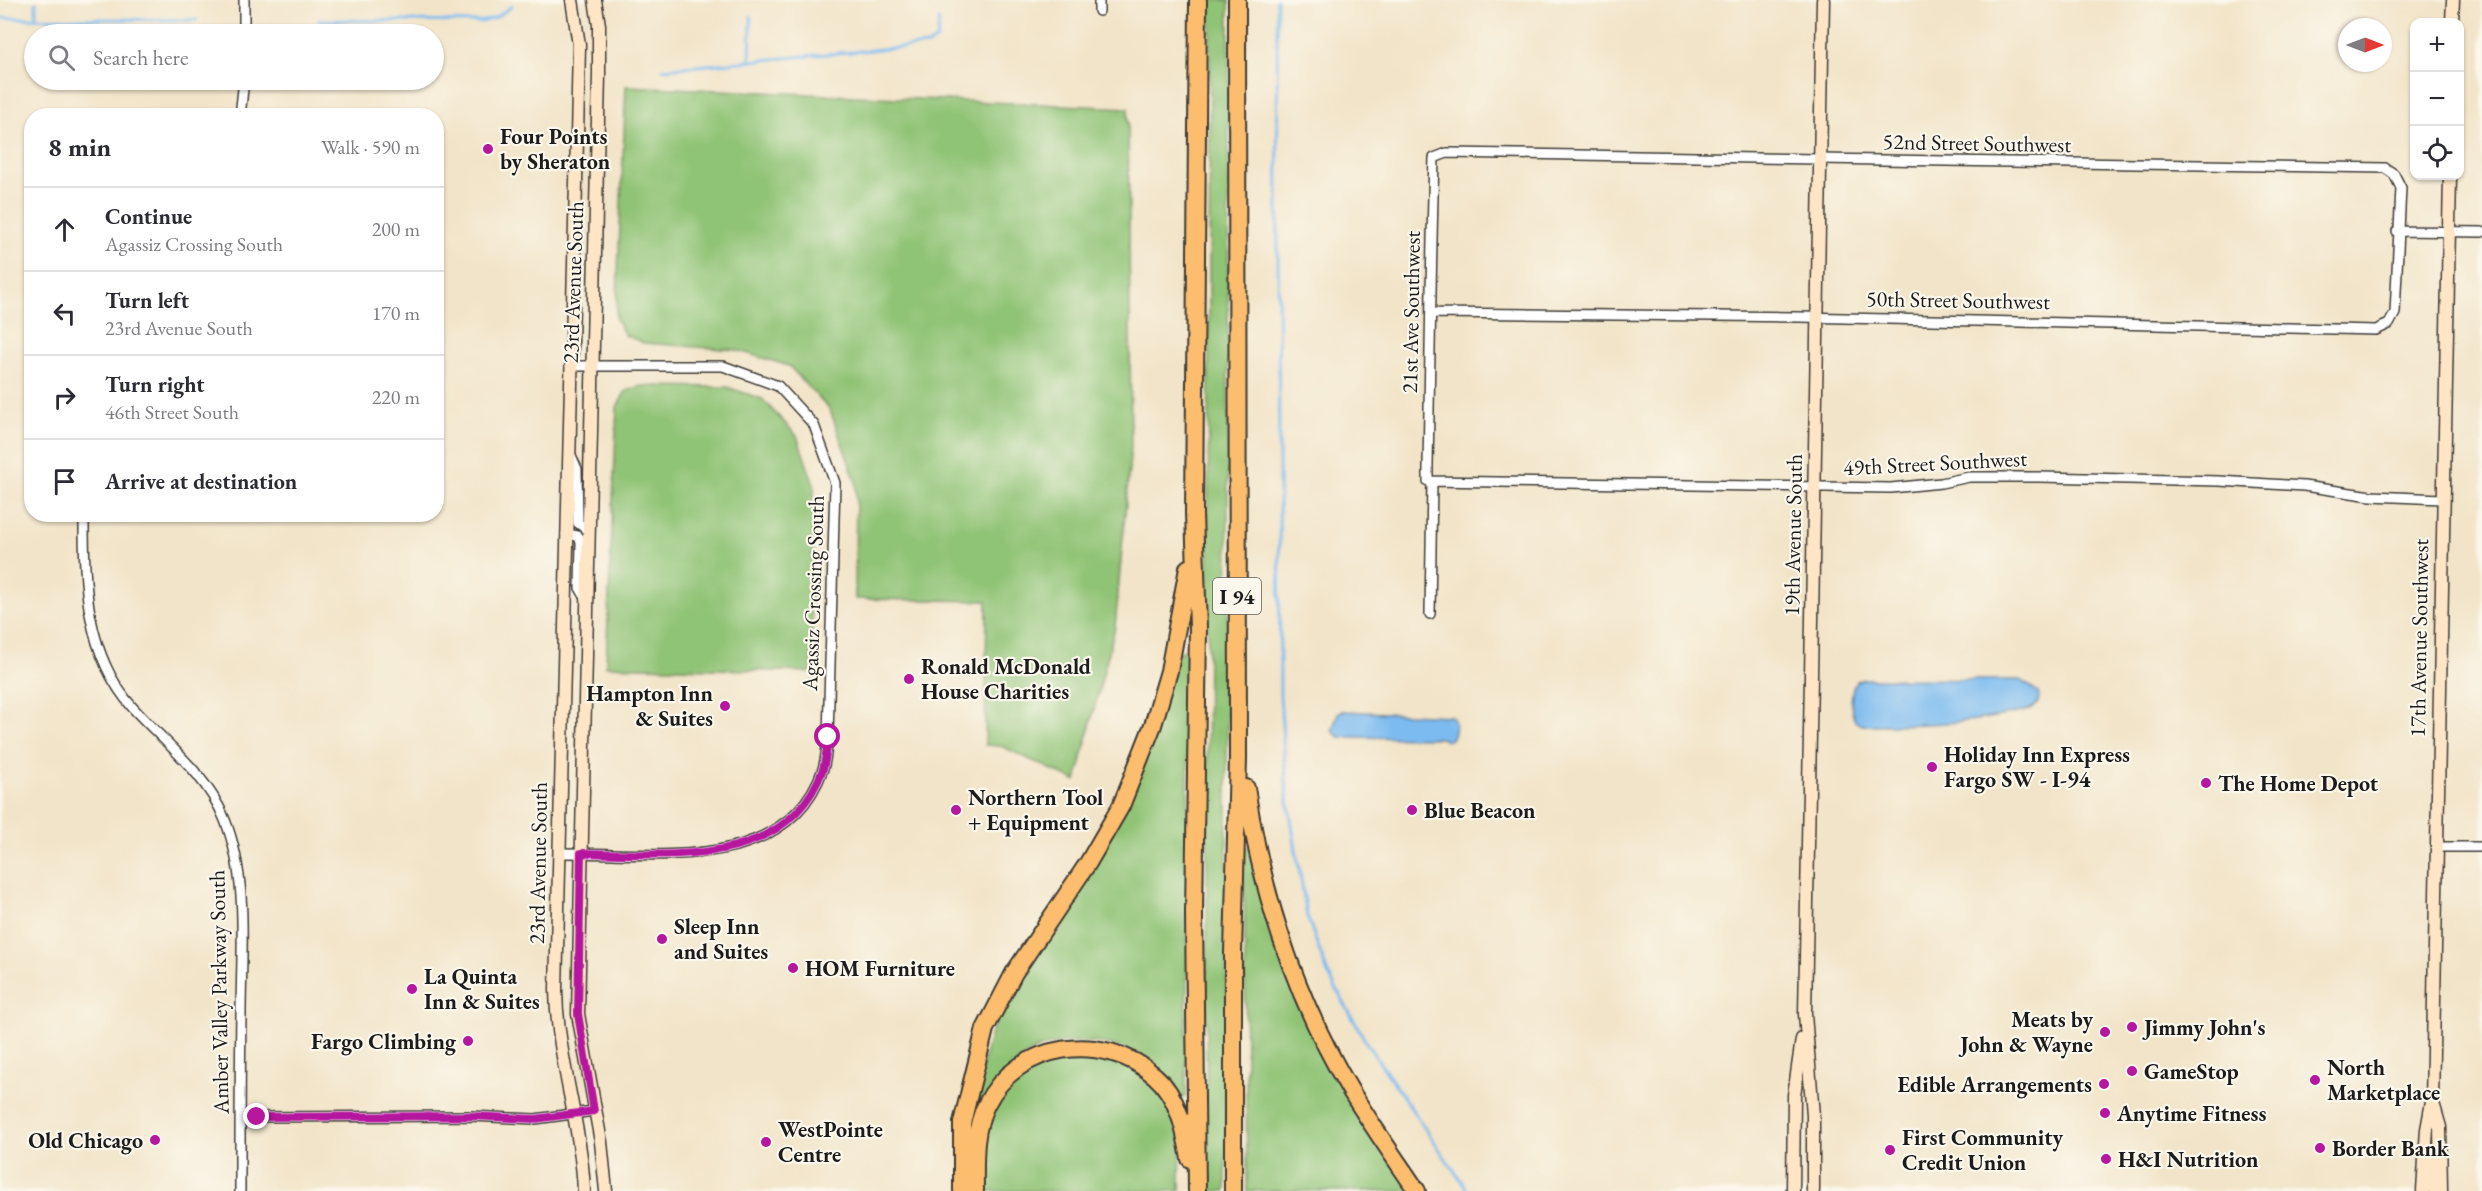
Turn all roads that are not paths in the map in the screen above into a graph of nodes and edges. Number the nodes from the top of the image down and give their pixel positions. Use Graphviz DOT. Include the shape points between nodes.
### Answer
graph roads {
  1 [pos="244,0"];
  2 [pos="572,0"];
  3 [pos="595,0"];
  4 [pos="1099,0"];
  5 [pos="1198,0"];
  6 [pos="1237,0"];
  7 [pos="1823,0"];
  8 [pos="2453,0"];
  9 [pos="1099,11"];
  10 [pos="2452,18"];
  11 [pos="244,24"];
  12 [pos="243,90"];
  13 [pos="241,108"];
  14 [pos="1447,153"];
  15 [pos="1820,160"];
  16 [pos="2450,180"];
  17 [pos="2397,231"];
  18 [pos="2448,232"];
  19 [pos="2482,232"];
  20 [pos="1431,313"];
  21 [pos="1818,317"];
  22 [pos="570,366"];
  23 [pos="590,366"];
  24 [pos="568,451"];
  25 [pos="1430,481"];
  26 [pos="1814,488"];
  27 [pos="2442,499"];
  28 [pos="1194,514"];
  29 [pos="84,522"];
  30 [pos="587,530"];
  31 [pos="566,534"];
  32 [pos="586,598"];
  33 [pos="1430,614"];
  34 [pos="1238,743"];
  35 [pos="2438,847"];
  36 [pos="2482,847"];
  37 [pos="560,853"];
  38 [pos="581,853"];
  39 [pos="1805,1014"];
  40 [pos="2432,1102"];
  41 [pos="594,1111"];
  42 [pos="573,1114"];
  43 [pos="240,1117"];
  44 [pos="240,1191"];
  45 [pos="584,1191"];
  46 [pos="606,1191"];
  47 [pos="962,1191"];
  48 [pos="975,1191"];
  49 [pos="1196,1191"];
  50 [pos="1233,1191"];
  51 [pos="1417,1191"];
  52 [pos="1792,1191"];
  53 [pos="1813,1191"];
  54 [pos="2423,1191"];
  55 [pos="2434,1191"];
  56 [pos="2442,1191"];
  1 -- 11 [label="street"];
  2 -- 22 [label="street, 23rd Avenue South" via="579,45"];
  3 -- 23 [label="street, 23rd Avenue South" via="599,74"];
  4 -- 9 [label="street"];
  5 -- 28 [label="highway, I 94"];
  6 -- 34 [label="highway, I 94"];
  7 -- 15 [label="street, 19th Avenue South"];
  8 -- 10 [label="street"];
  12 -- 13 [label="street"];
  14 -- 15 [label="street, 52nd Street Southwest"];
  14 -- 20 [label="street, 21st Ave Southwest" via="1434,158"];
  15 -- 17 [label="street, 52nd Street Southwest" via="2385,168 2394,174 2401,188"];
  15 -- 21 [label="street, 19th Avenue South"];
  16 -- 18 [label="street, 17th Avenue Southwest"];
  17 -- 18 [label="street"];
  17 -- 21 [label="street, 50th Street Southwest" via="2395,313 2389,324 2376,330"];
  18 -- 19 [label="street"];
  18 -- 27 [label="street, 17th Avenue Southwest"];
  20 -- 21 [label="street, 50th Street Southwest"];
  20 -- 25 [label="street, 21st Ave Southwest"];
  21 -- 26 [label="street, 19th Avenue South"];
  22 -- 23 [label="street, Agassiz Crossing South"];
  22 -- 24 [label="street, 23rd Avenue South"];
  23 -- 30 [label="street, 23rd Avenue South"];
  23 -- 38 [label="street, Agassiz Crossing South" via="723,366 778,386 814,425 835,483 828,737 823,768 811,792 779,826 733,849 682,854"];
  24 -- 30 [label="street, 23rd Avenue South" via="577,469 578,523"];
  24 -- 31 [label="street, 23rd Avenue South"];
  25 -- 26 [label="street, 49th Street Southwest"];
  25 -- 33 [label="street, 21st Ave Southwest"];
  26 -- 27 [label="street, 49th Street Southwest" via="1891,488 1969,477 2038,477 2219,481"];
  26 -- 39 [label="street, 19th Avenue South"];
  27 -- 35 [label="street, 17th Avenue Southwest"];
  28 -- 47 [label="highway" via="1185,593 1169,670 1153,725 1121,806 1014,973 985,1029 962,1123"];
  28 -- 49 [label="highway, I 94" via="1198,627"];
  29 -- 43 [label="street, Amber Valley Parkway South" via="86,595 93,634 104,660 132,707 207,787 225,819 235,853 241,910"];
  30 -- 32 [label="street, 23rd Avenue South"];
  31 -- 32 [label="street, 23rd Avenue South" via="578,536 581,542 580,588"];
  31 -- 37 [label="street, 23rd Avenue South"];
  32 -- 38 [label="street, 23rd Avenue South"];
  34 -- 50 [label="highway, I 94"];
  34 -- 51 [label="highway" via="1274,923 1305,1003 1349,1088"];
  35 -- 36 [label="street"];
  35 -- 40 [label="street, 17th Avenue Southwest"];
  37 -- 38 [label="street, Agassiz Crossing South"];
  37 -- 42 [label="street, 23rd Avenue South" via="557,1027"];
  38 -- 41 [label="street, 23rd Avenue South" via="578,1014"];
  39 -- 52 [label="street, 19th Avenue South" via="1794,1095"];
  39 -- 53 [label="street, 19th Avenue South" via="1813,1116"];
  40 -- 54 [label="street, 17th Avenue Southwest"];
  40 -- 55 [label="street"];
  40 -- 56 [label="street, 17th Avenue Southwest" via="2440,1127"];
  41 -- 42 [label="street"];
  41 -- 46 [label="street, 23rd Avenue South"];
  42 -- 43 [label="street" via="535,1119"];
  42 -- 45 [label="street, 23rd Avenue South"];
  43 -- 44 [label="street, Amber Valley Parkway South"];
  48 -- 49 [label="highway" via="977,1132 986,1105 1019,1066 1065,1047 1089,1047 1117,1054 1155,1076 1180,1113"];
}
